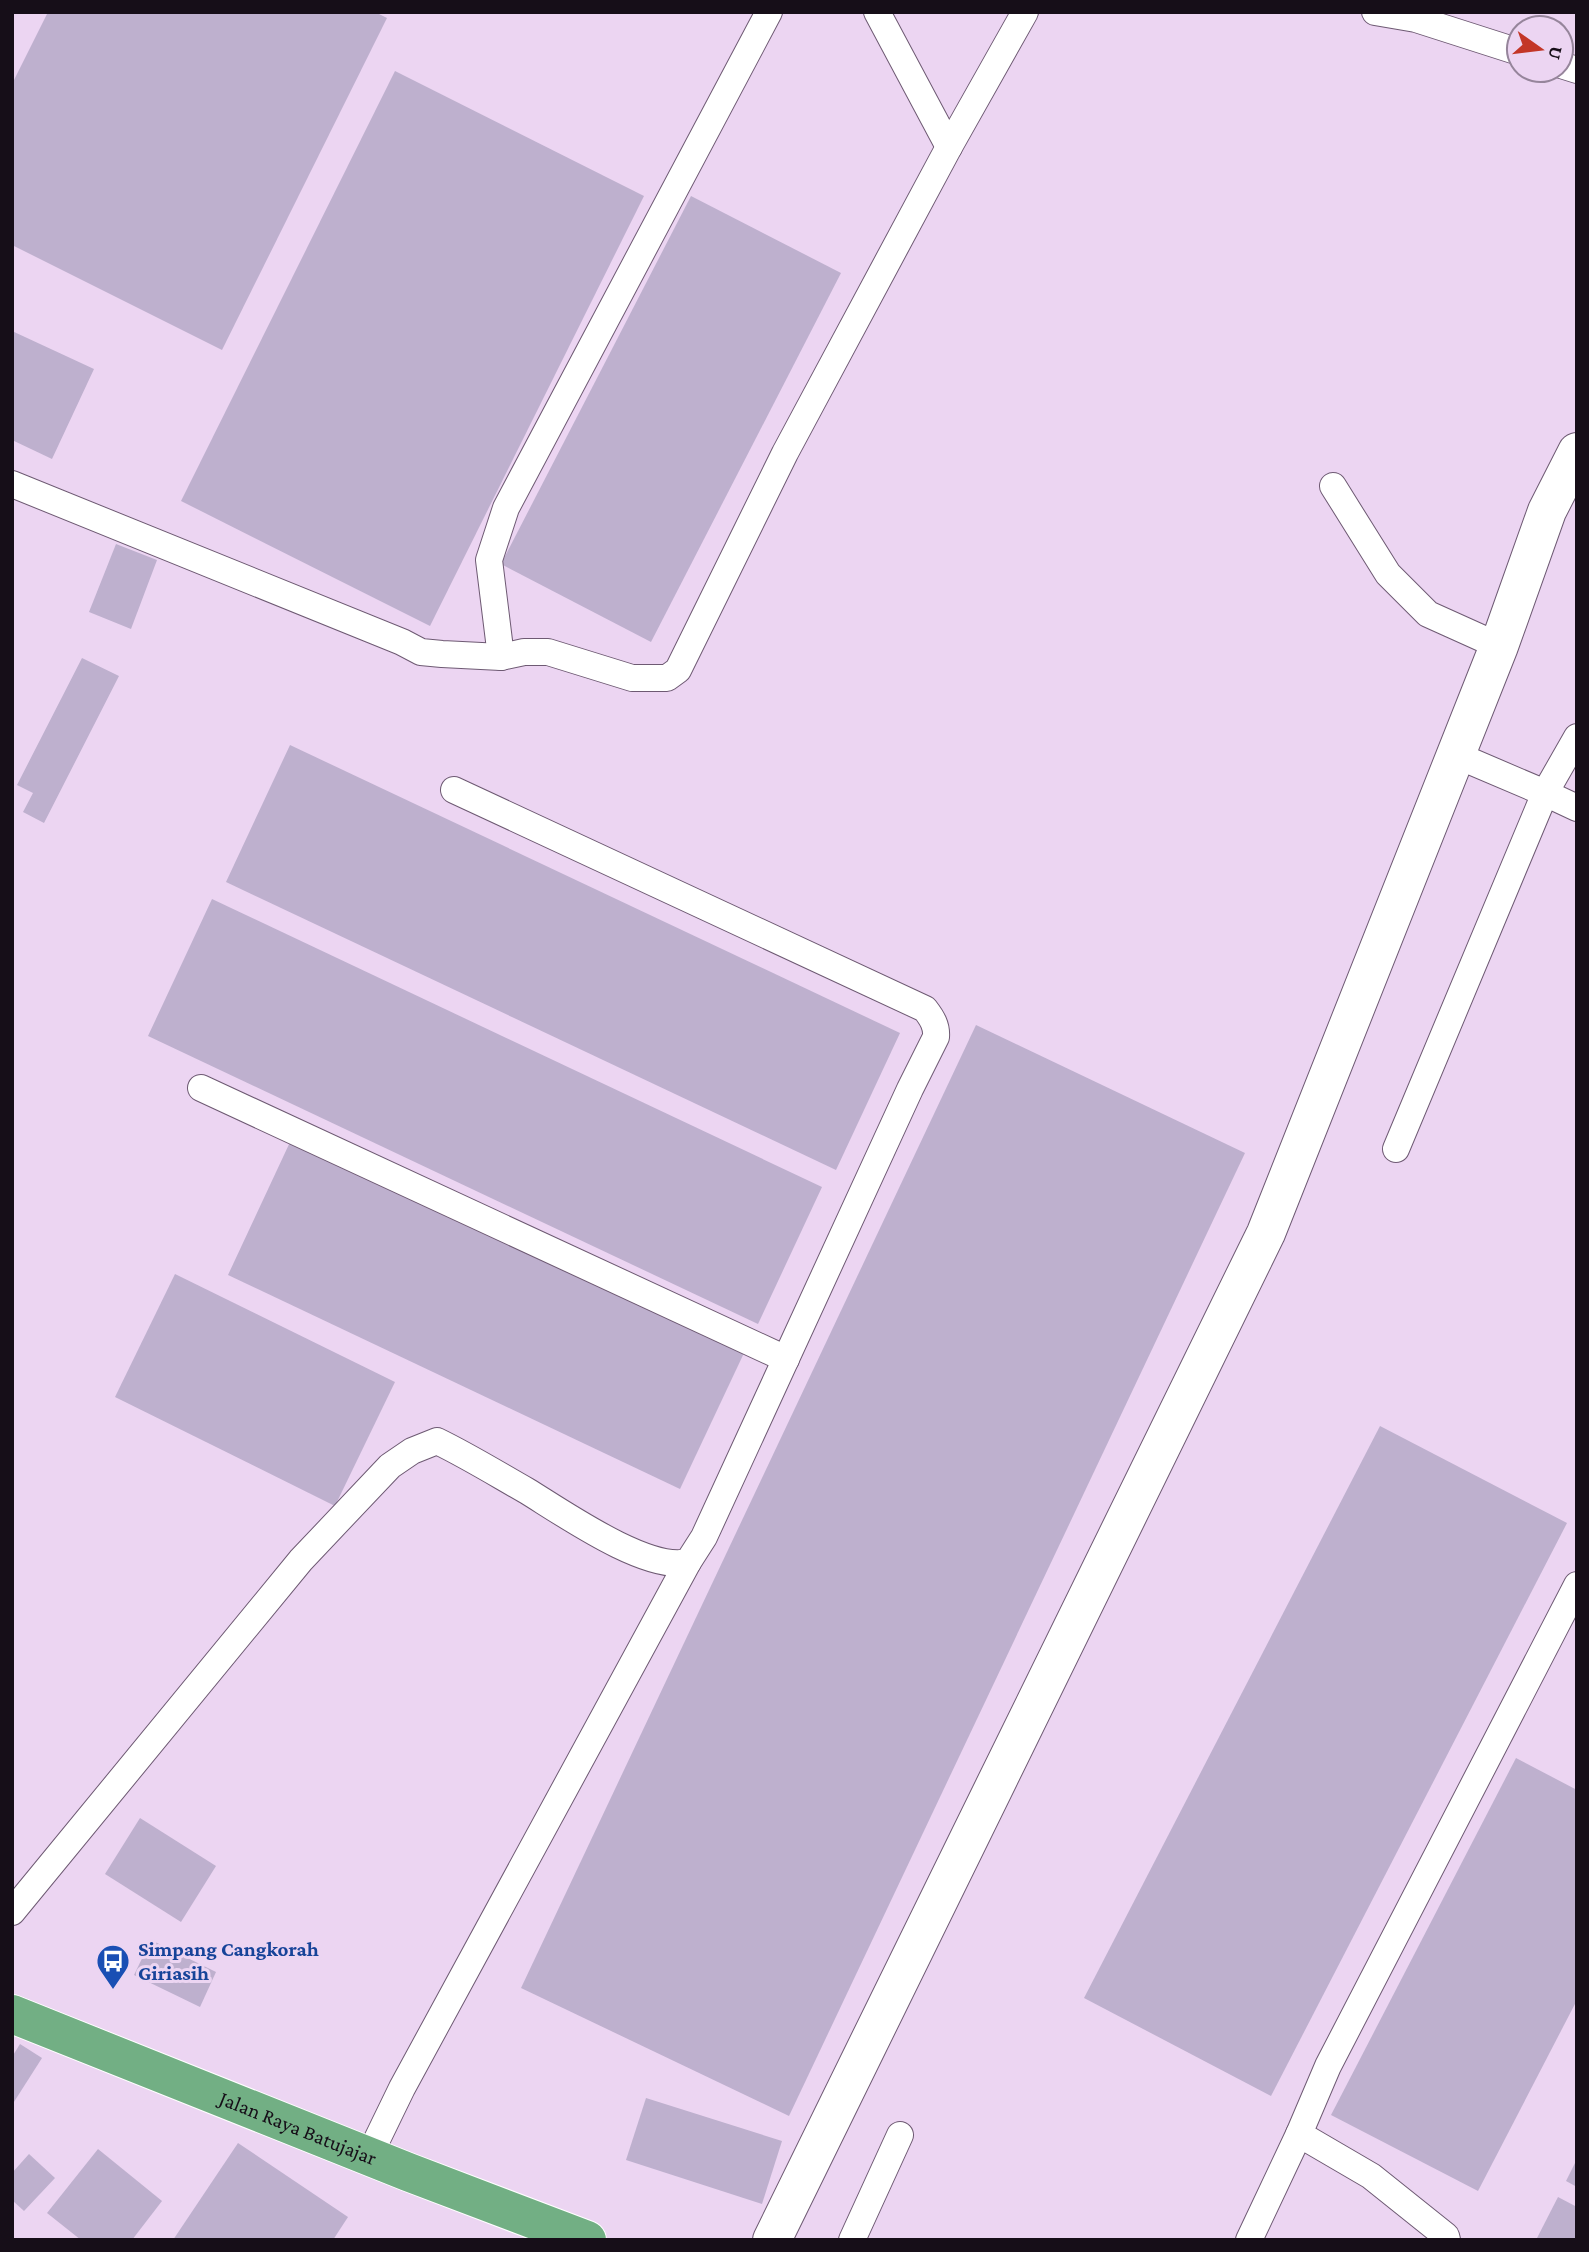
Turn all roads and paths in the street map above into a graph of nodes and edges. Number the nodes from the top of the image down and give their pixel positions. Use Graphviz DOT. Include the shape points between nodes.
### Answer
graph roads {
  1 [pos="769,12"];
  2 [pos="877,12"];
  3 [pos="1025,12"];
  4 [pos="1375,12"];
  5 [pos="1505,48"];
  6 [pos="949,147"];
  7 [pos="1577,452"];
  8 [pos="12,484"];
  9 [pos="1333,486"];
  10 [pos="1499,646"];
  11 [pos="501,657"];
  12 [pos="1577,737"];
  13 [pos="1455,755"];
  14 [pos="454,790"];
  15 [pos="1545,793"];
  16 [pos="1577,808"];
  17 [pos="201,1088"];
  18 [pos="1396,1149"];
  19 [pos="786,1359"];
  20 [pos="688,1562"];
  21 [pos="1577,1585"];
  22 [pos="12,1912"];
  23 [pos="12,2014"];
  24 [pos="1299,2134"];
  25 [pos="900,2136"];
  26 [pos="369,2156"];
  27 [pos="587,2240"];
  28 [pos="772,2240"];
  29 [pos="852,2240"];
  30 [pos="1248,2240"];
  31 [pos="1447,2240"];
  1 -- 11 [label="lane" via="506,508 489,560"];
  2 -- 6 [label="lane"];
  3 -- 6 [label="lane"];
  4 -- 5 [label="lane" via="1416,19"];
  6 -- 11 [label="lane" via="785,453 678,670 667,678 632,678 548,652"];
  7 -- 10 [label="street" via="1547,510"];
  8 -- 11 [label="lane" via="421,652"];
  9 -- 10 [label="lane" via="1388,574 1428,614"];
  10 -- 13 [label="street"];
  12 -- 15 [label="lane"];
  13 -- 15 [label="lane"];
  13 -- 28 [label="street" via="1266,1233"];
  14 -- 19 [label="lane" via="925,1009 933,1019 936,1037"];
  15 -- 16 [label="lane"];
  15 -- 18 [label="lane"];
  17 -- 19 [label="lane"];
  19 -- 20 [label="lane" via="704,1537"];
  20 -- 22 [label="lane" via="664,1563 615,1544 437,1441 412,1451 390,1466 301,1560"];
  20 -- 26 [label="lane"];
  21 -- 24 [label="lane" via="1328,2066"];
  23 -- 26 [label="highway, Jalan Raya Batujajar"];
  24 -- 30 [label="lane"];
  24 -- 31 [label="lane" via="1371,2176"];
  25 -- 29 [label="lane"];
  26 -- 27 [label="highway, Jalan Raya Batujajar"];
}
